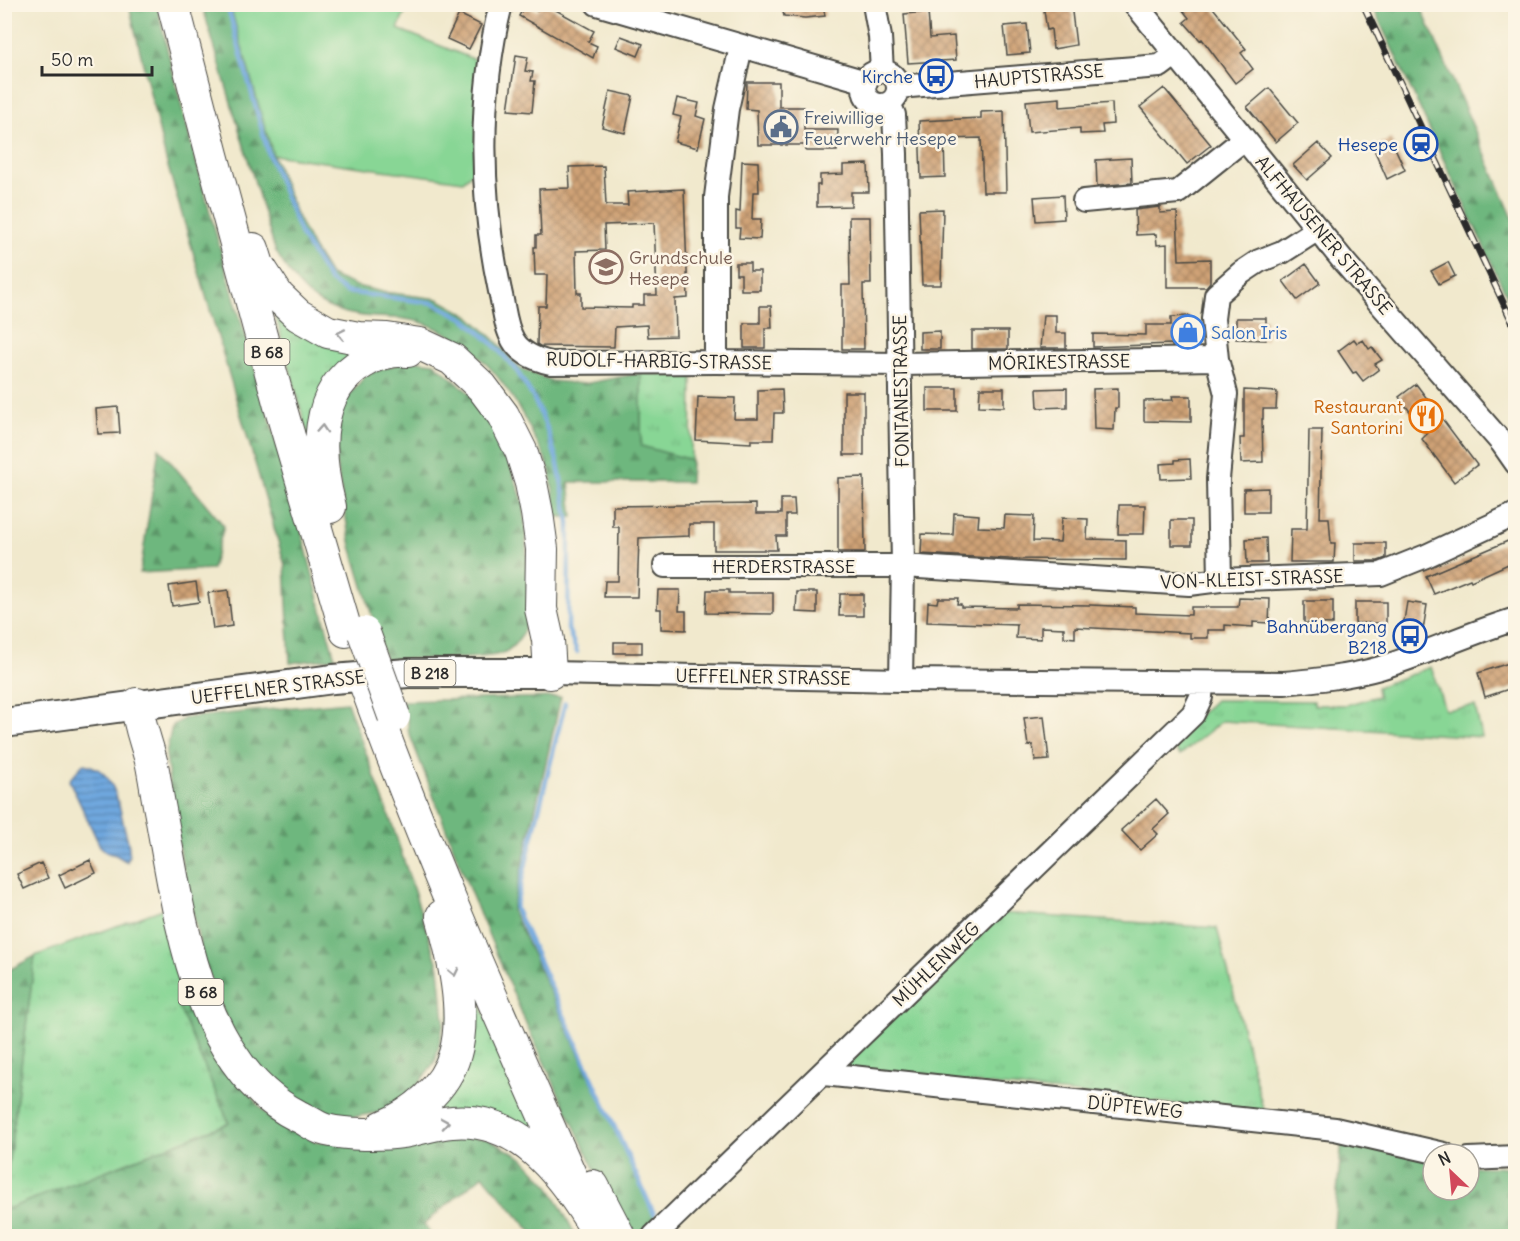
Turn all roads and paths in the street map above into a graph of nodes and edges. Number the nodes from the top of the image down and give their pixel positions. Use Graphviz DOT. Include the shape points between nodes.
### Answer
graph roads {
  1 [pos="173,4"];
  2 [pos="501,4"];
  3 [pos="597,4"];
  4 [pos="874,4"];
  5 [pos="1135,4"];
  6 [pos="741,47"];
  7 [pos="1176,54"];
  8 [pos="884,86"];
  9 [pos="1244,139"];
  10 [pos="1084,201"];
  11 [pos="228,211"];
  12 [pos="1318,229"];
  13 [pos="439,353"];
  14 [pos="1217,359"];
  15 [pos="716,362"];
  16 [pos="901,364"];
  17 [pos="1515,463"];
  18 [pos="316,489"];
  19 [pos="1515,514"];
  20 [pos="665,566"];
  21 [pos="903,566"];
  22 [pos="1220,580"];
  23 [pos="1515,619"];
  24 [pos="539,673"];
  25 [pos="901,680"];
  26 [pos="1202,684"];
  27 [pos="146,703"];
  28 [pos="386,716"];
  29 [pos="4,723"];
  30 [pos="430,853"];
  31 [pos="824,1074"];
  32 [pos="367,1133"];
  33 [pos="1421,1149"];
  34 [pos="1515,1157"];
  35 [pos="1481,1158"];
  36 [pos="606,1231"];
  37 [pos="654,1236"];
  1 -- 11 [label="highway, B 68"];
  2 -- 15 [label="street, RUDOLF-HARBIG-STRASSE" via="487,100 486,185 497,274 513,341 537,360 551,363"];
  3 -- 6 [label="street, HAUPTSTRASSE"];
  4 -- 8 [label="street, FONTANESTRASSE"];
  5 -- 7 [label="street, ALFHAUSENER STRASSE"];
  6 -- 8 [label="street, HAUPTSTRASSE"];
  6 -- 15 [label="street" via="727,109 716,196"];
  7 -- 8 [label="street, HAUPTSTRASSE" via="1160,66"];
  7 -- 9 [label="street, ALFHAUSENER STRASSE"];
  8 -- 16 [label="street, FONTANESTRASSE" via="896,134"];
  9 -- 10 [label="street" via="1178,192"];
  9 -- 12 [label="street, ALFHAUSENER STRASSE"];
  13 -- 11 [label="highway, B 68, one-way" via="420,344 328,332 298,315 278,296 258,266 248,234"];
  11 -- 18 [label="highway, B 68" via="280,406"];
  12 -- 14 [label="street" via="1297,244 1259,261 1216,295 1213,319"];
  12 -- 17 [label="street, ALFHAUSENER STRASSE"];
  18 -- 13 [label="highway, one-way" via="321,423 332,391 352,368 375,355 402,351"];
  13 -- 24 [label="highway" via="452,359 482,387 503,415 521,451 531,483 542,549 541,609 533,640"];
  14 -- 16 [label="street, MÖRIKESTRASSE"];
  14 -- 22 [label="street" via="1226,394 1218,479"];
  15 -- 16 [label="street, RUDOLF-HARBIG-STRASSE"];
  16 -- 21 [label="street, FONTANESTRASSE"];
  18 -- 28 [label="highway, B 68, bridge" via="355,632"];
  19 -- 22 [label="street, VON-KLEIST-STRASSE" via="1381,574"];
  20 -- 21 [label="street, HERDERSTRASSE"];
  21 -- 22 [label="street, VON-KLEIST-STRASSE" via="1189,584"];
  21 -- 25 [label="street, FONTANESTRASSE"];
  23 -- 26 [label="street, UEFFELNER STRASSE" via="1380,668 1345,676 1284,683"];
  24 -- 25 [label="street, UEFFELNER STRASSE"];
  24 -- 27 [label="main road, UEFFELNER STRASSE / B 218" via="446,672 333,679"];
  25 -- 26 [label="street, UEFFELNER STRASSE"];
  26 -- 31 [label="street, MÜHLENWEG" via="1193,714"];
  27 -- 29 [label="main road, UEFFELNER STRASSE / B 218"];
  27 -- 32 [label="highway, B 68" via="155,718 151,763 187,949 202,996 222,1037 248,1077 279,1106 326,1130"];
  28 -- 30 [label="highway, B 68"];
  28 -- 36 [label="highway, B 68" via="586,1173"];
  30 -- 32 [label="highway, B 68, one-way" via="433,885 457,986 459,1023 455,1054 444,1078 426,1100 400,1119"];
  30 -- 36 [label="highway, B 68" via="506,1031"];
  31 -- 33 [label="street, DÜPTEWEG" via="1335,1129"];
  31 -- 37 [label="street, MÜHLENWEG"];
  32 -- 36 [label="highway, B 68, one-way" via="402,1132 453,1122 490,1123 524,1141"];
  34 -- 35 [label="street"];
}
